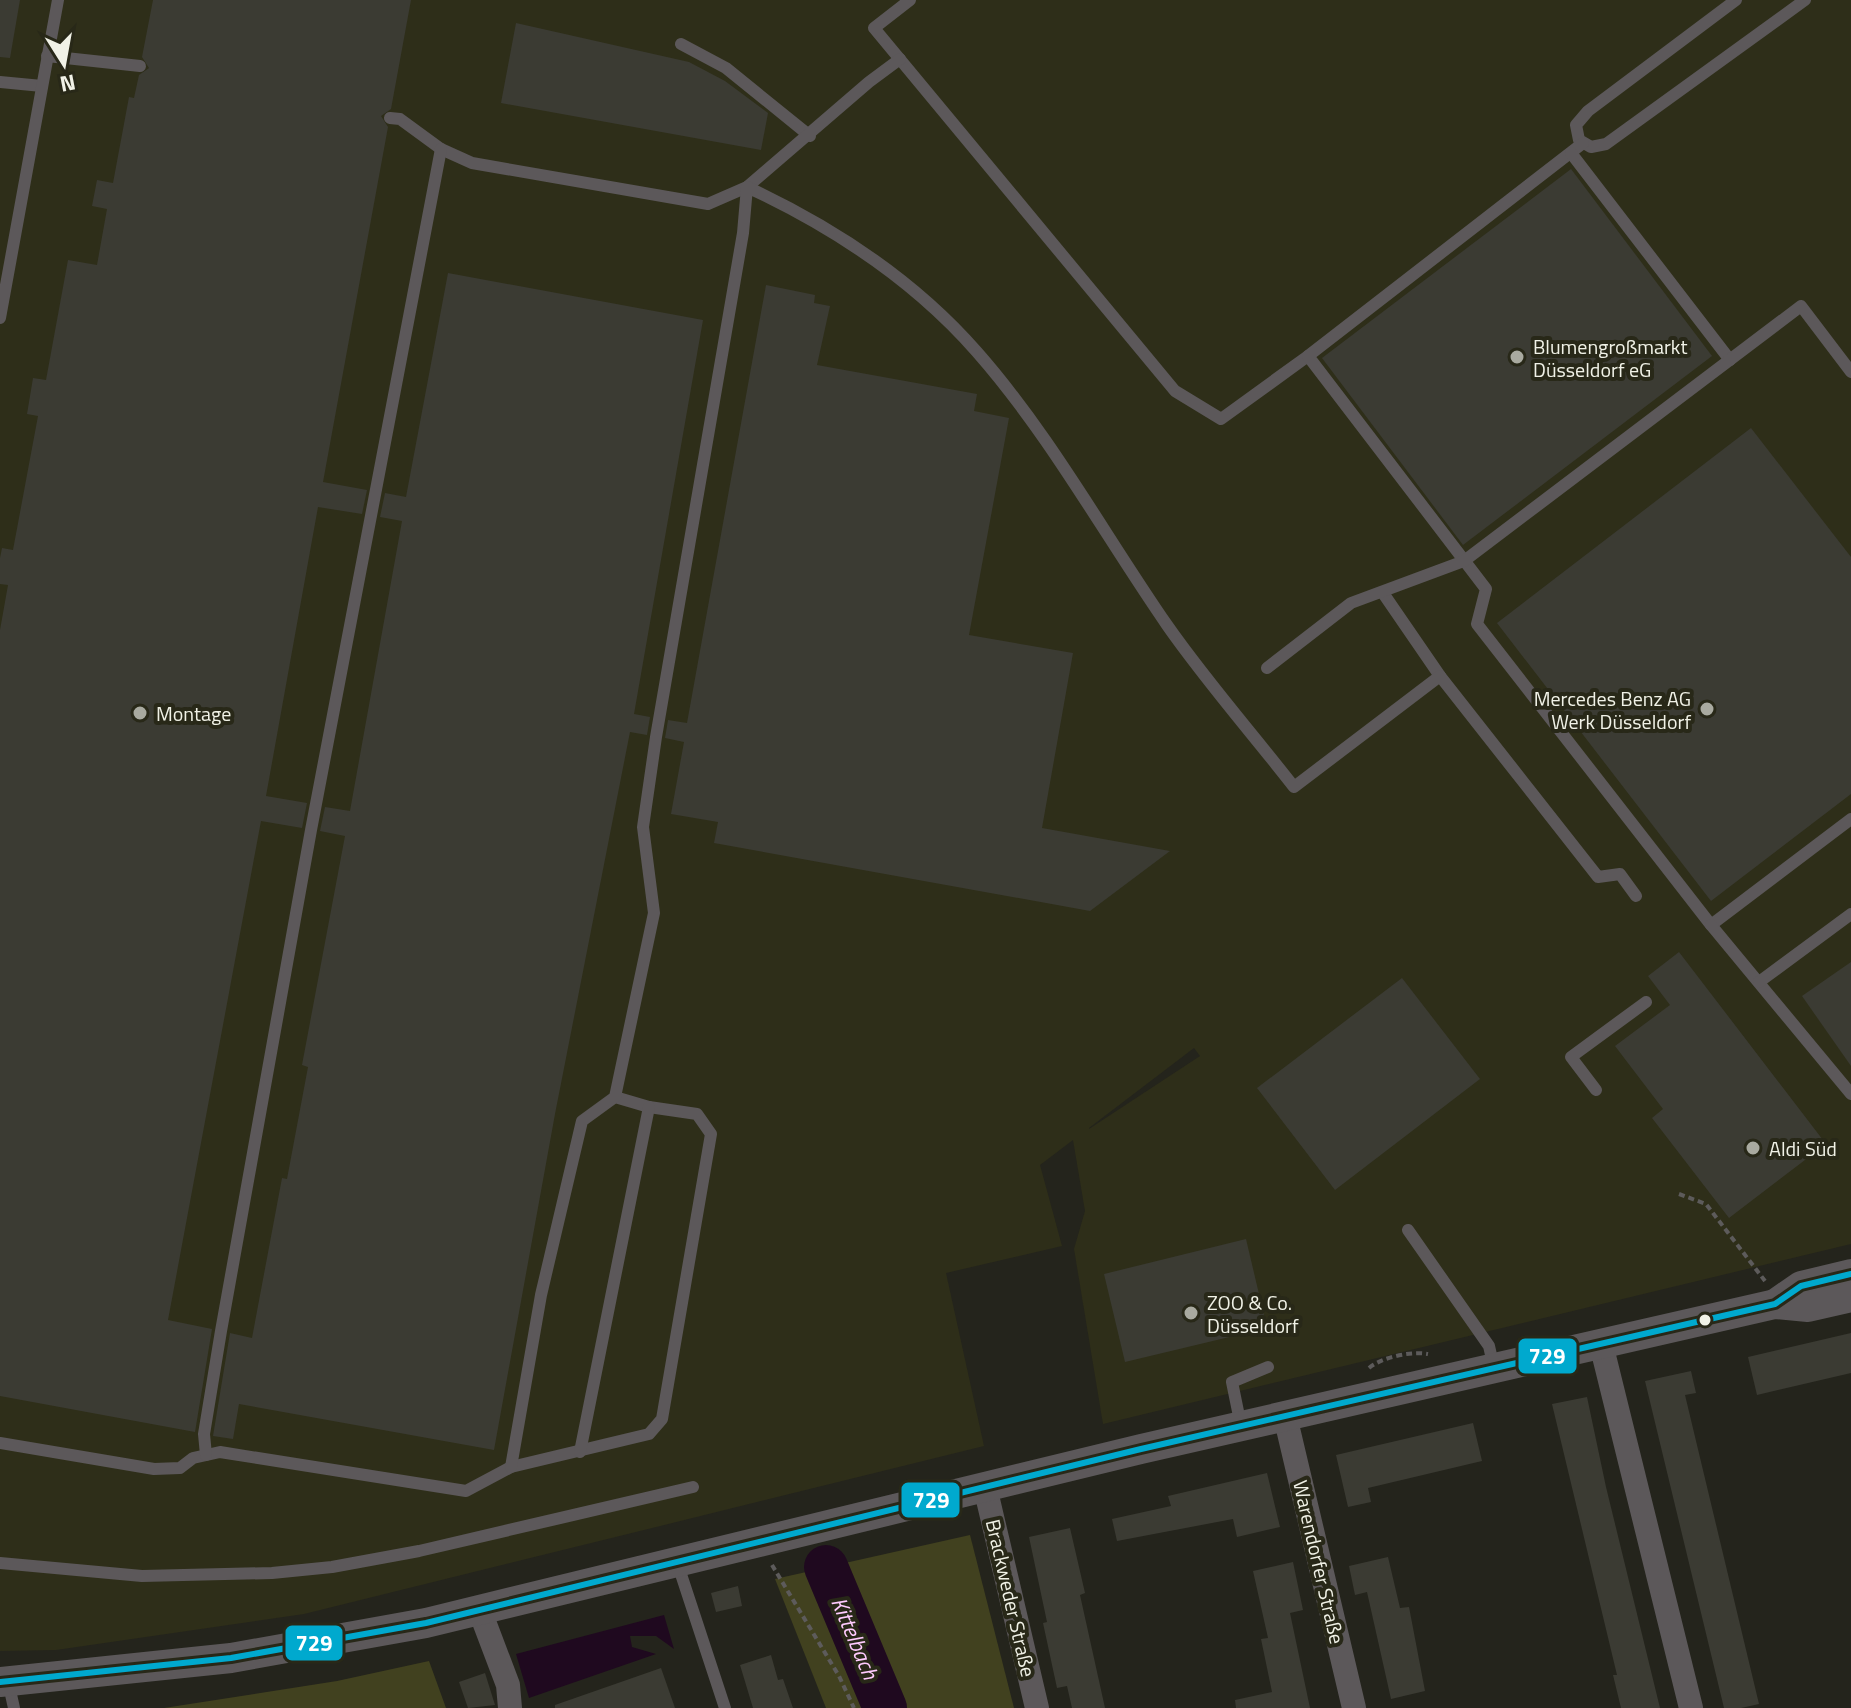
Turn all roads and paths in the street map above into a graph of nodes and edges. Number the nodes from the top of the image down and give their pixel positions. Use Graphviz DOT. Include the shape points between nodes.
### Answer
graph roads {
  1 [pos="58,0"];
  2 [pos="910,0"];
  3 [pos="1736,0"];
  4 [pos="1805,0"];
  5 [pos="681,44"];
  6 [pos="47,56"];
  7 [pos="900,59"];
  8 [pos="140,66"];
  9 [pos="0,82"];
  10 [pos="42,86"];
  11 [pos="390,118"];
  12 [pos="810,136"];
  13 [pos="1583,143"];
  14 [pos="441,149"];
  15 [pos="1571,153"];
  16 [pos="747,187"];
  17 [pos="0,315"];
  18 [pos="1308,356"];
  19 [pos="1730,360"];
  20 [pos="1851,372"];
  21 [pos="1464,561"];
  22 [pos="1383,593"];
  23 [pos="1267,668"];
  24 [pos="1440,676"];
  25 [pos="1851,819"];
  26 [pos="1636,896"];
  27 [pos="1851,914"];
  28 [pos="1711,925"];
  29 [pos="1759,982"];
  30 [pos="1646,1002"];
  31 [pos="1596,1090"];
  32 [pos="1851,1094"];
  33 [pos="615,1097"];
  34 [pos="649,1107"];
  35 [pos="1679,1194"];
  36 [pos="1408,1230"];
  37 [pos="1851,1274"];
  38 [pos="1771,1294"];
  39 [pos="1851,1297"];
  40 [pos="1601,1344"];
  41 [pos="1268,1367"];
  42 [pos="1494,1368"];
  43 [pos="1285,1416"];
  44 [pos="1241,1426"];
  45 [pos="0,1443"];
  46 [pos="580,1452"];
  47 [pos="206,1455"];
  48 [pos="511,1467"];
  49 [pos="693,1487"];
  50 [pos="985,1487"];
  51 [pos="761,1541"];
  52 [pos="677,1562"];
  53 [pos="0,1563"];
  54 [pos="480,1611"];
  55 [pos="8,1690"];
  56 [pos="510,1708"];
  57 [pos="725,1708"];
  58 [pos="854,1708"];
  59 [pos="1037,1708"];
  60 [pos="1354,1708"];
  61 [pos="1691,1708"];
  1 -- 6 [label="lane"];
  2 -- 7 [label="lane" via="874,28"];
  3 -- 13 [label="lane" via="1588,111 1576,125"];
  4 -- 13 [label="lane" via="1614,139 1599,147"];
  5 -- 12 [label="lane" via="726,68"];
  6 -- 8 [label="lane"];
  6 -- 10 [label="lane"];
  7 -- 12 [label="lane"];
  7 -- 18 [label="lane" via="1175,391 1221,419"];
  9 -- 10 [label="lane"];
  10 -- 17 [label="lane"];
  11 -- 14 [label="lane" via="400,119"];
  12 -- 16 [label="lane"];
  13 -- 15 [label="lane"];
  14 -- 16 [label="lane" via="472,163 708,204"];
  14 -- 47 [label="lane" via="226,1300 204,1434"];
  15 -- 18 [label="lane"];
  15 -- 19 [label="lane"];
  16 -- 24 [label="lane" via="809,216 895,273 976,350 1023,410 1169,628 1294,787"];
  16 -- 33 [label="lane" via="643,827 654,913"];
  18 -- 21 [label="lane"];
  19 -- 20 [label="lane" via="1801,306"];
  19 -- 21 [label="lane"];
  21 -- 22 [label="lane"];
  21 -- 28 [label="lane" via="1486,589 1477,624"];
  22 -- 23 [label="lane" via="1351,603"];
  22 -- 24 [label="lane"];
  24 -- 26 [label="lane" via="1598,877 1620,874"];
  25 -- 28 [label="lane"];
  27 -- 29 [label="lane"];
  28 -- 29 [label="lane"];
  29 -- 32 [label="lane"];
  30 -- 31 [label="lane" via="1571,1057"];
  33 -- 34 [label="lane"];
  33 -- 48 [label="lane" via="582,1121 541,1295"];
  34 -- 46 [label="lane"];
  34 -- 46 [label="lane" via="697,1114 711,1134 662,1419 649,1434"];
  35 -- 38 [label="path" via="1706,1204"];
  36 -- 42 [label="lane" via="1489,1346"];
  37 -- 38 [label="street"];
  38 -- 39 [label="street" via="1808,1307"];
  38 -- 40 [label="street"];
  40 -- 42 [label="street"];
  40 -- 61 [label="street"];
  41 -- 44 [label="lane" via="1232,1382"];
  42 -- 43 [label="street"];
  43 -- 44 [label="street"];
  43 -- 60 [label="street, Warendorfer Straße"];
  44 -- 50 [label="street"];
  45 -- 47 [label="lane" via="154,1469 180,1468"];
  46 -- 48 [label="lane"];
  47 -- 48 [label="lane" via="220,1452 466,1491"];
  49 -- 53 [label="lane" via="419,1551 302,1570 142,1576"];
  50 -- 51 [label="street"];
  50 -- 59 [label="street, Brackweder Straße"];
  51 -- 52 [label="street"];
  51 -- 58 [label="path"];
  52 -- 54 [label="street"];
  52 -- 57 [label="lane"];
  54 -- 55 [label="street" via="231,1658"];
  54 -- 56 [label="street" via="508,1685"];
}
